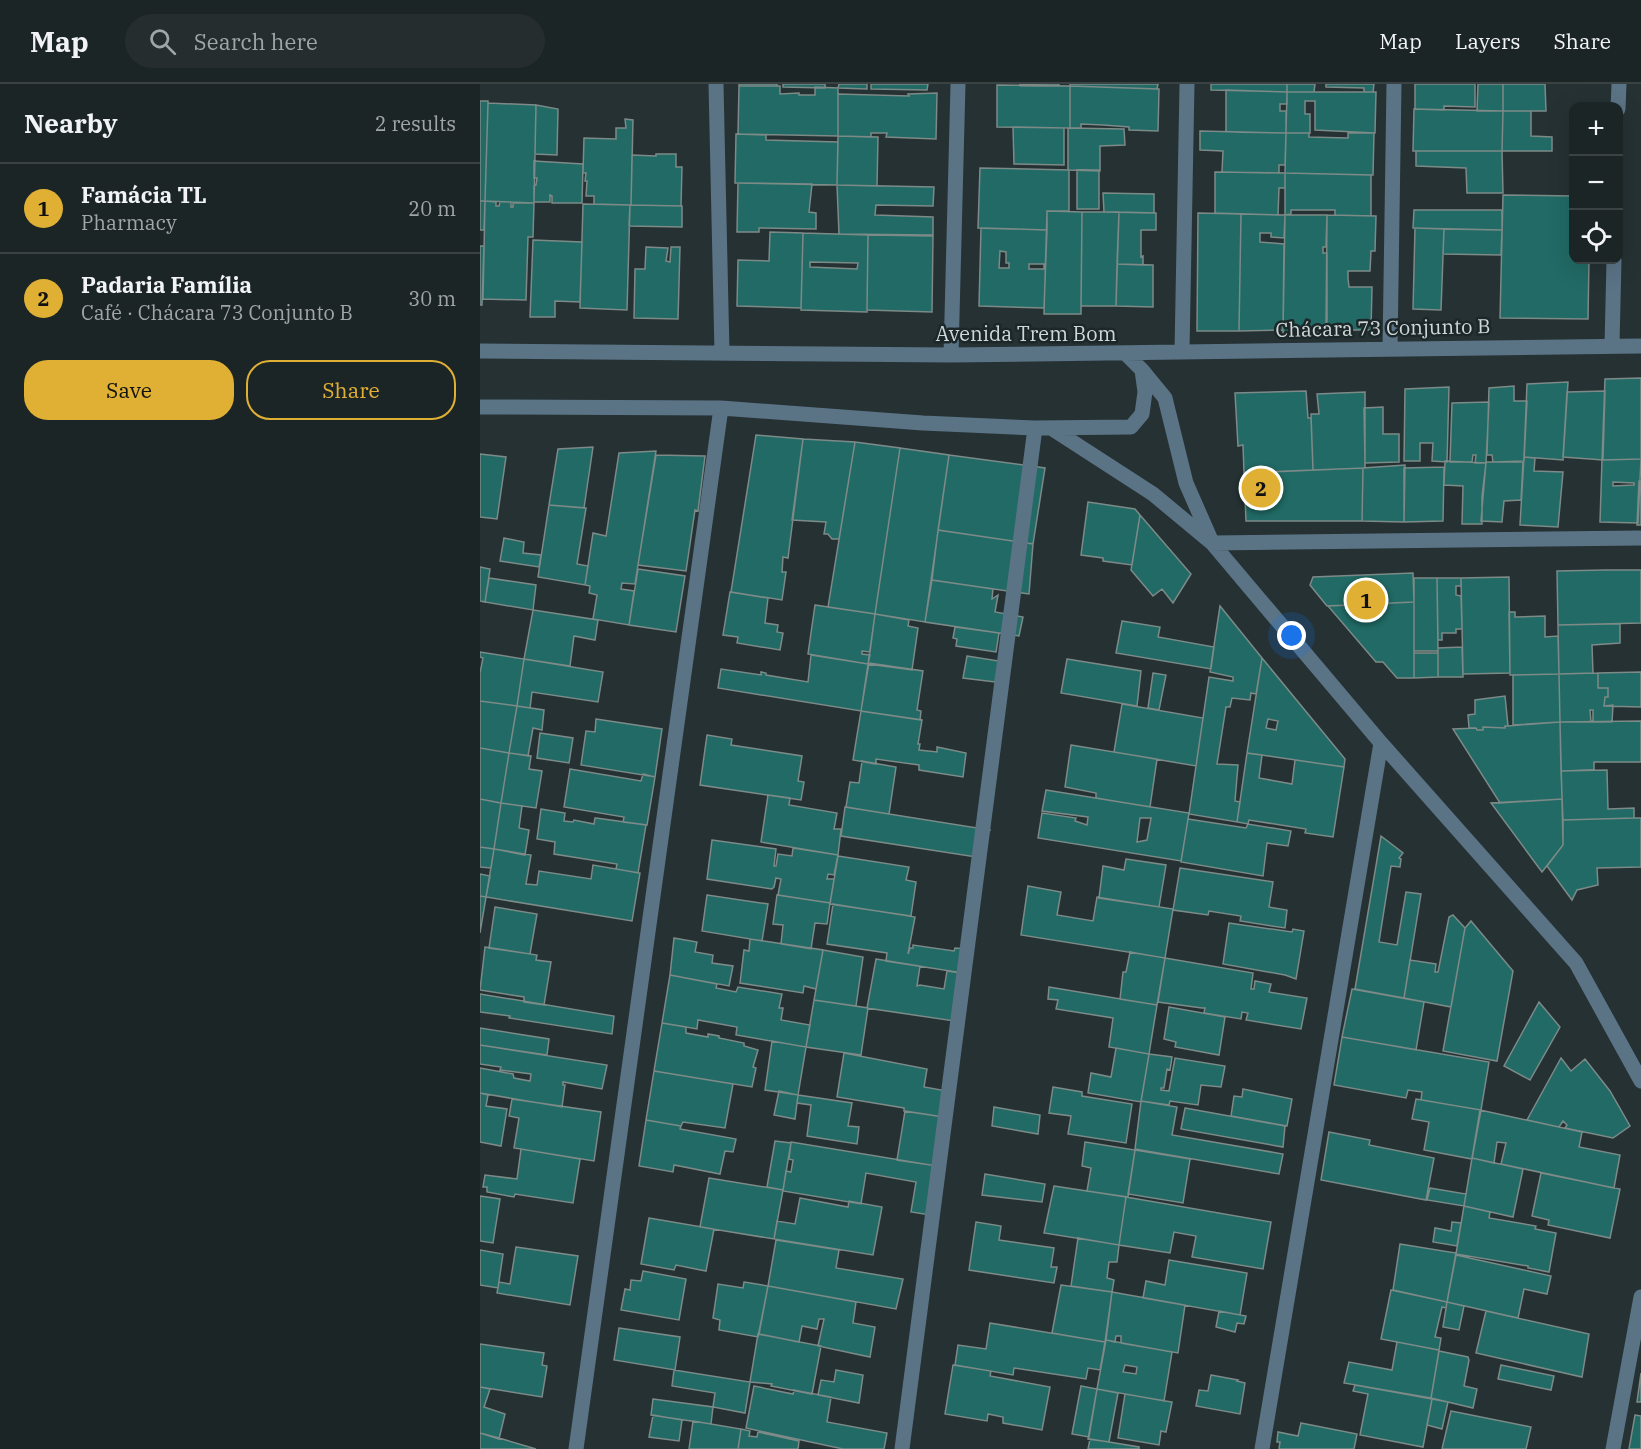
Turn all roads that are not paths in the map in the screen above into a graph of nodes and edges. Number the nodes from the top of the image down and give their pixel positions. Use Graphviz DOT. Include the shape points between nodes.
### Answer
graph roads {
  1 [pos="716,84"];
  2 [pos="958,84"];
  3 [pos="1187,84"];
  4 [pos="1394,84"];
  5 [pos="1619,84"];
  6 [pos="1618,102"];
  7 [pos="1614,264"];
  8 [pos="1612,345"];
  9 [pos="1641,346"];
  10 [pos="1390,349"];
  11 [pos="480,351"];
  12 [pos="1182,351"];
  13 [pos="722,353"];
  14 [pos="1126,354"];
  15 [pos="951,355"];
  16 [pos="1142,370"];
  17 [pos="480,408"];
  18 [pos="722,408"];
  19 [pos="1035,428"];
  20 [pos="1051,428"];
  21 [pos="1641,538"];
  22 [pos="1212,543"];
  23 [pos="1381,743"];
  24 [pos="1641,1081"];
  25 [pos="1641,1297"];
  26 [pos="576,1449"];
  27 [pos="902,1449"];
  28 [pos="1262,1449"];
  29 [pos="1612,1449"];
  1 -- 13 [label="street"];
  2 -- 15 [label="street"];
  3 -- 12 [label="street"];
  4 -- 10 [label="street"];
  5 -- 6 [label="street"];
  7 -- 8 [label="street"];
  8 -- 9 [label="street, Chácara 73 Conjunto B"];
  8 -- 10 [label="street, Chácara 73 Conjunto B"];
  10 -- 12 [label="street, Chácara 73 Conjunto B"];
  11 -- 13 [label="street, Avenida Trem Bom"];
  12 -- 14 [label="street, Chácara 73 Conjunto B"];
  13 -- 15 [label="street, Avenida Trem Bom"];
  14 -- 15 [label="street, Avenida Trem Bom"];
  14 -- 16 [label="street, Avenida Trem Bom"];
  16 -- 20 [label="street" via="1142,414 1131,427"];
  16 -- 22 [label="street, Avenida Trem Bom" via="1165,398 1186,483"];
  17 -- 18 [label="street"];
  18 -- 19 [label="street"];
  18 -- 26 [label="street"];
  19 -- 20 [label="street"];
  19 -- 27 [label="street"];
  20 -- 22 [label="street" via="1154,494"];
  21 -- 22 [label="street"];
  22 -- 23 [label="street"];
  23 -- 24 [label="street" via="1576,963"];
  23 -- 28 [label="street"];
  25 -- 29 [label="street"];
}
